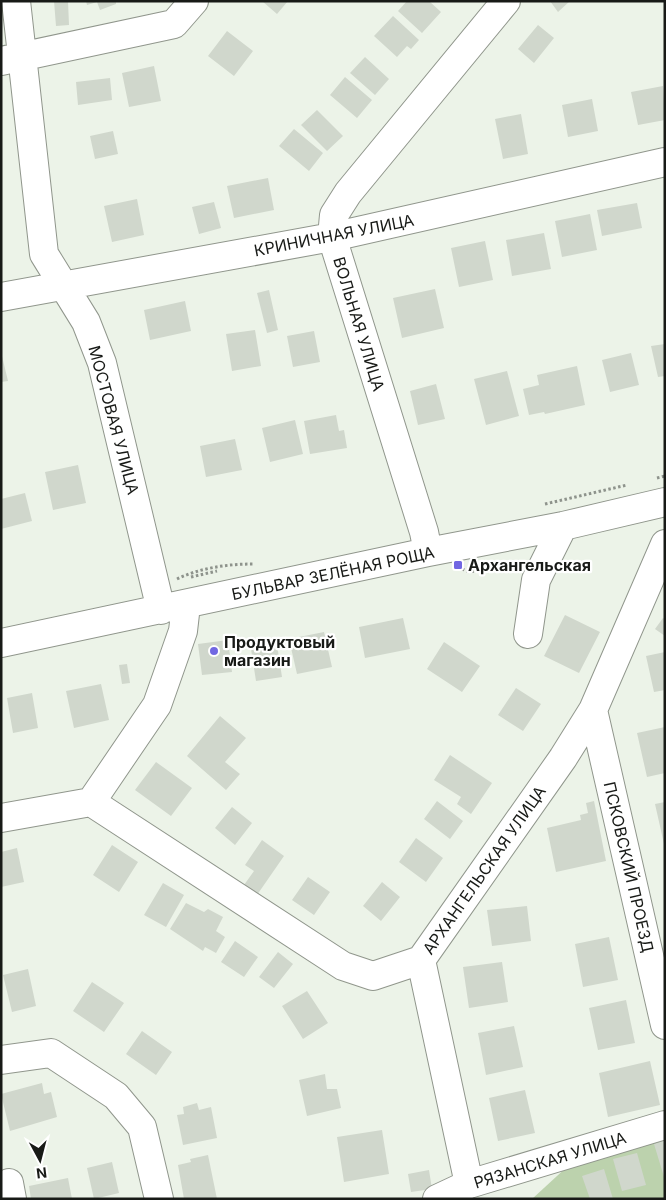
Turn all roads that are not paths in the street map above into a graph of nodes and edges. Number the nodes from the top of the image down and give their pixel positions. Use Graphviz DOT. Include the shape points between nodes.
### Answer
graph roads {
  1 [pos="16,1"];
  2 [pos="194,1"];
  3 [pos="506,1"];
  4 [pos="11,59"];
  5 [pos="665,162"];
  6 [pos="332,237"];
  7 [pos="64,286"];
  8 [pos="1,298"];
  9 [pos="665,502"];
  10 [pos="563,526"];
  11 [pos="665,544"];
  12 [pos="428,552"];
  13 [pos="173,608"];
  14 [pos="528,634"];
  15 [pos="1,643"];
  16 [pos="593,710"];
  17 [pos="91,802"];
  18 [pos="1,818"];
  19 [pos="421,960"];
  20 [pos="665,1025"];
  21 [pos="1,1060"];
  22 [pos="665,1125"];
  23 [pos="469,1184"];
  24 [pos="159,1199"];
  25 [pos="437,1199"];
  1 -- 4 [label="street, МОСТОВАЯ УЛИЦА"];
  2 -- 4 [label="street" via="174,24"];
  3 -- 6 [label="street, ВОЛЬНАЯ УЛИЦА" via="348,194 334,215"];
  4 -- 7 [label="street, МОСТОВАЯ УЛИЦА" via="44,254"];
  5 -- 6 [label="street, КРИНИЧНАЯ УЛИЦА"];
  6 -- 7 [label="street, КРИНИЧНАЯ УЛИЦА"];
  6 -- 12 [label="street, ВОЛЬНАЯ УЛИЦА"];
  7 -- 8 [label="street, КРИНИЧНАЯ УЛИЦА"];
  7 -- 13 [label="street, МОСТОВАЯ УЛИЦА" via="86,322 102,363"];
  9 -- 10 [label="street, БУЛЬВАР ЗЕЛЁНАЯ РОЩА"];
  10 -- 12 [label="street, БУЛЬВАР ЗЕЛЁНАЯ РОЩА"];
  10 -- 14 [label="street" via="536,580"];
  11 -- 16 [label="street, АРХАНГЕЛЬСКАЯ УЛИЦА"];
  12 -- 13 [label="street, БУЛЬВАР ЗЕЛЁНАЯ РОЩА"];
  13 -- 15 [label="street, БУЛЬВАР ЗЕЛЁНАЯ РОЩА"];
  13 -- 17 [label="street" via="183,631 157,705"];
  16 -- 19 [label="street, АРХАНГЕЛЬСКАЯ УЛИЦА"];
  16 -- 20 [label="street, ПСКОВСКИЙ ПРОЕЗД"];
  17 -- 18 [label="street"];
  17 -- 19 [label="street, АРХАНГЕЛЬСКАЯ УЛИЦА" via="343,966 373,976"];
  19 -- 23 [label="street"];
  21 -- 24 [label="street" via="51,1053 116,1096 142,1127"];
  22 -- 23 [label="street, РЯЗАНСКАЯ УЛИЦА"];
  23 -- 25 [label="street, РЯЗАНСКАЯ УЛИЦА"];
}
